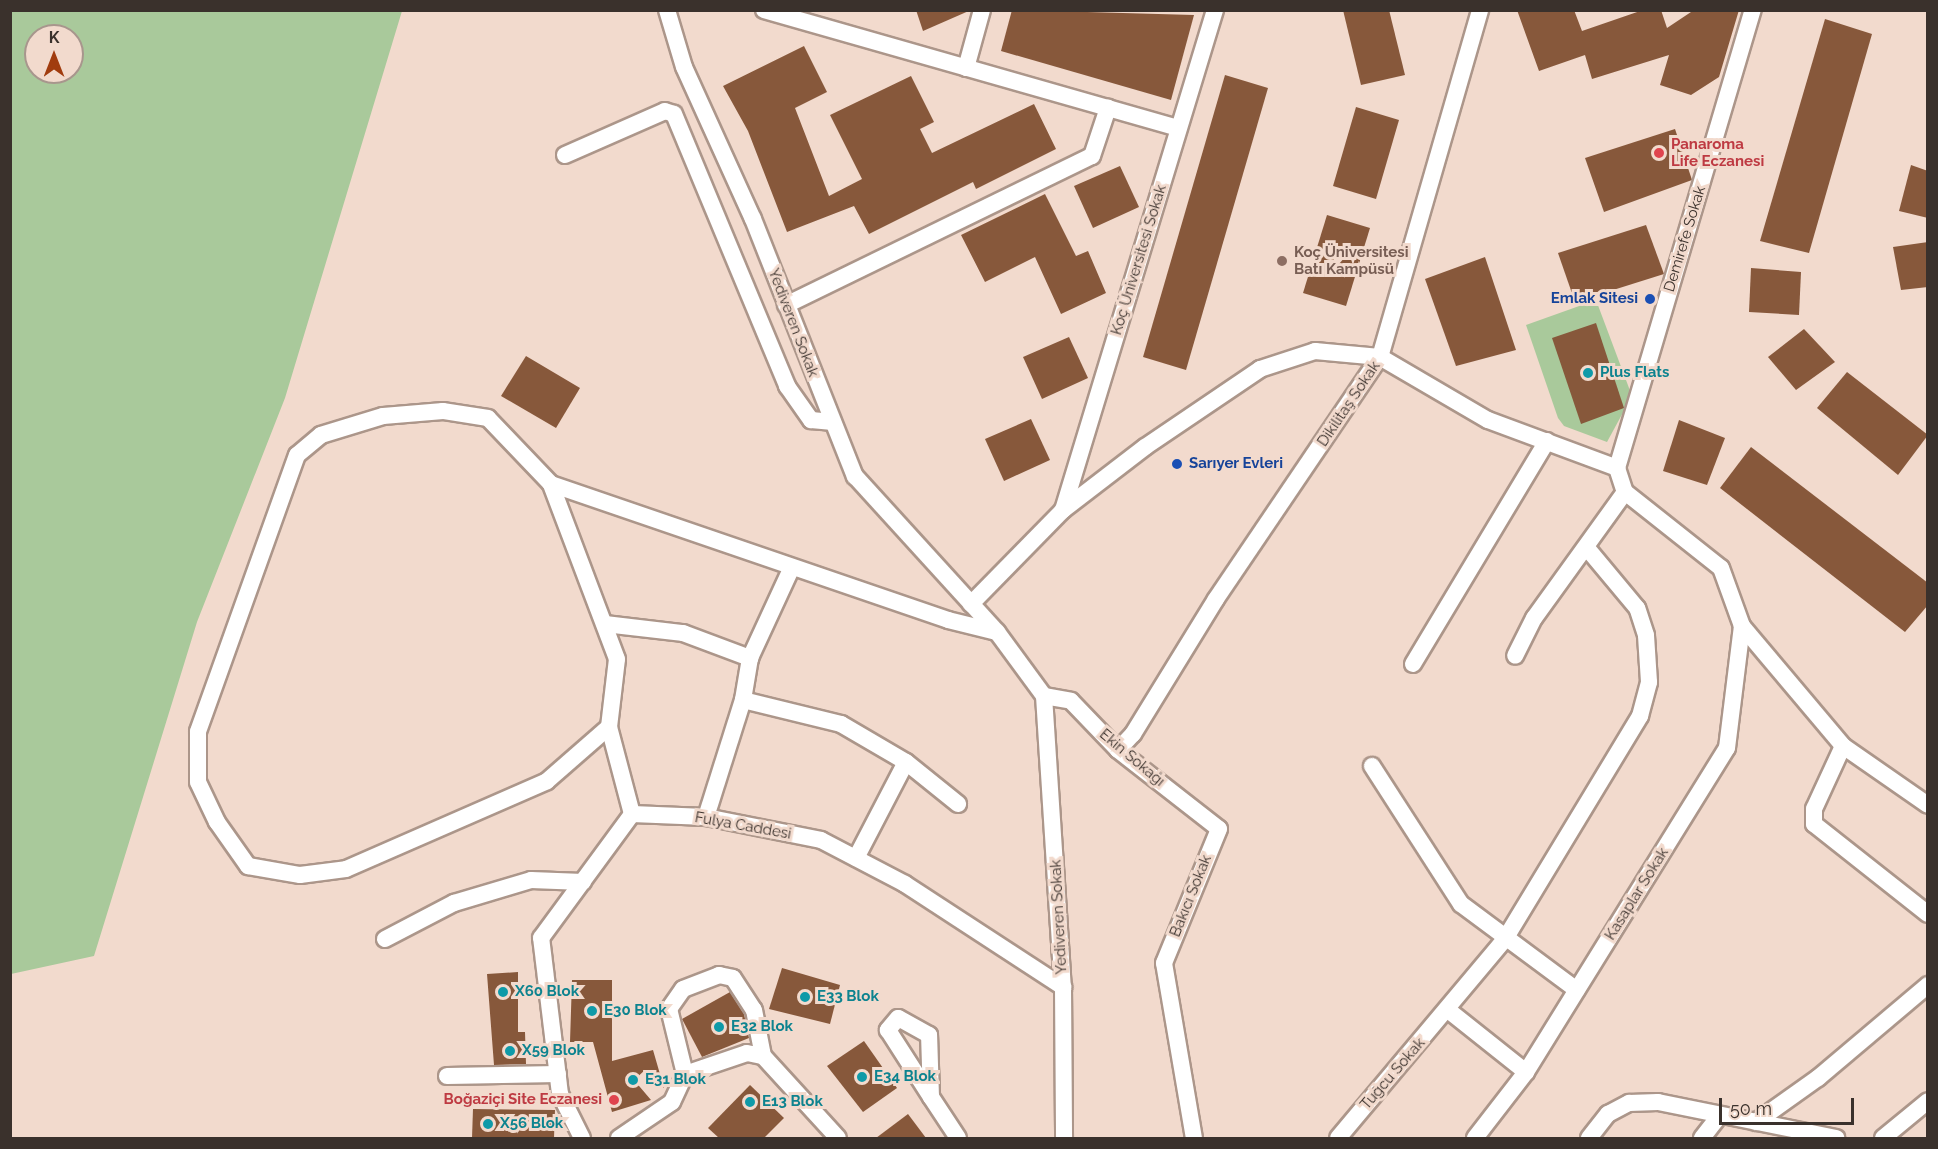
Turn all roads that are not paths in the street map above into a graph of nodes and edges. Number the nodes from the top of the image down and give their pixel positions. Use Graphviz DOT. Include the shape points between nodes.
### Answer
graph roads {
  1 [pos="668,10"];
  2 [pos="764,10"];
  3 [pos="982,10"];
  4 [pos="1215,10"];
  5 [pos="1480,10"];
  6 [pos="1753,10"];
  7 [pos="966,68"];
  8 [pos="1108,108"];
  9 [pos="1179,129"];
  10 [pos="565,155"];
  11 [pos="786,305"];
  12 [pos="1380,357"];
  13 [pos="832,422"];
  14 [pos="1547,441"];
  15 [pos="1617,468"];
  16 [pos="551,484"];
  17 [pos="1625,492"];
  18 [pos="1063,510"];
  19 [pos="1587,548"];
  20 [pos="792,567"];
  21 [pos="971,604"];
  22 [pos="605,624"];
  23 [pos="1743,626"];
  24 [pos="997,632"];
  25 [pos="1515,656"];
  26 [pos="750,657"];
  27 [pos="1413,663"];
  28 [pos="1044,696"];
  29 [pos="743,700"];
  30 [pos="609,727"];
  31 [pos="1843,746"];
  32 [pos="1118,750"];
  33 [pos="906,762"];
  34 [pos="1372,766"];
  35 [pos="958,804"];
  36 [pos="1928,805"];
  37 [pos="632,814"];
  38 [pos="706,817"];
  39 [pos="1219,829"];
  40 [pos="856,858"];
  41 [pos="583,882"];
  42 [pos="1928,914"];
  43 [pos="385,939"];
  44 [pos="1505,939"];
  45 [pos="1928,985"];
  46 [pos="1063,987"];
  47 [pos="1577,990"];
  48 [pos="1448,1011"];
  49 [pos="763,1056"];
  50 [pos="1526,1072"];
  51 [pos="558,1074"];
  52 [pos="685,1074"];
  53 [pos="447,1076"];
  54 [pos="932,1097"];
  55 [pos="1928,1101"];
  56 [pos="1719,1116"];
  57 [pos="1756,1122"];
  58 [pos="582,1138"];
  59 [pos="619,1138"];
  60 [pos="838,1138"];
  61 [pos="958,1138"];
  62 [pos="1064,1138"];
  63 [pos="1194,1138"];
  64 [pos="1338,1138"];
  65 [pos="1475,1138"];
  66 [pos="1589,1138"];
  67 [pos="1702,1138"];
  68 [pos="1836,1138"];
  69 [pos="1883,1138"];
  1 -- 11 [label="street, Yediveren Sokak" via="684,67"];
  2 -- 7 [label="street"];
  3 -- 7 [label="street"];
  4 -- 9 [label="street, Koç Üniversitesi Sokak"];
  5 -- 12 [label="street, Dikilitaş Sokak"];
  6 -- 15 [label="street, Demirefe Sokak"];
  7 -- 8 [label="street"];
  8 -- 9 [label="street"];
  8 -- 11 [label="street" via="1092,156"];
  9 -- 18 [label="street, Koç Üniversitesi Sokak"];
  10 -- 13 [label="street" via="665,111 674,114 787,386 810,420"];
  11 -- 13 [label="street, Yediveren Sokak"];
  12 -- 14 [label="street" via="1488,420"];
  12 -- 18 [label="street" via="1315,351 1260,369"];
  12 -- 32 [label="street, Dikilitaş Sokak" via="1216,599 1133,734"];
  13 -- 21 [label="street, Yediveren Sokak" via="855,476"];
  14 -- 15 [label="street"];
  14 -- 27 [label="street"];
  15 -- 17 [label="street"];
  16 -- 20 [label="street"];
  16 -- 22 [label="street"];
  16 -- 30 [label="street" via="488,418 443,411 383,416 321,435 297,455 198,732 198,782 217,822 248,866 312,873 346,869 547,781"];
  17 -- 19 [label="street"];
  17 -- 23 [label="street" via="1687,536 1721,568"];
  18 -- 21 [label="street"];
  19 -- 25 [label="street" via="1534,618"];
  19 -- 44 [label="street, Tuğcu Sokak" via="1637,608 1646,635 1648,682 1640,716"];
  20 -- 24 [label="street"];
  20 -- 26 [label="street"];
  21 -- 24 [label="street, Yediveren Sokak"];
  22 -- 26 [label="street" via="683,633"];
  22 -- 30 [label="street" via="617,659"];
  23 -- 31 [label="street"];
  23 -- 47 [label="street, Kasaplar Sokak" via="1727,748"];
  24 -- 28 [label="street, Yediveren Sokak"];
  26 -- 29 [label="street"];
  28 -- 32 [label="street, Ekin Sokağı" via="1071,701"];
  28 -- 46 [label="street, Yediveren Sokak"];
  29 -- 33 [label="street" via="841,724"];
  29 -- 38 [label="street"];
  30 -- 37 [label="street"];
  31 -- 36 [label="street"];
  31 -- 42 [label="street" via="1814,809 1814,824"];
  32 -- 39 [label="street, Ekin Sokağı"];
  33 -- 35 [label="street"];
  33 -- 40 [label="street"];
  34 -- 44 [label="street" via="1461,904"];
  37 -- 38 [label="street, Fulya Caddesi"];
  37 -- 41 [label="street"];
  38 -- 40 [label="street, Fulya Caddesi" via="821,840"];
  39 -- 63 [label="street, Bakıcı Sokak" via="1164,963"];
  40 -- 46 [label="street, Fulya Caddesi"];
  41 -- 43 [label="street" via="531,880 454,903"];
  41 -- 51 [label="street" via="541,938"];
  44 -- 47 [label="street"];
  44 -- 48 [label="street, Tuğcu Sokak"];
  45 -- 57 [label="street" via="1818,1078"];
  46 -- 62 [label="street, Yediveren Sokak"];
  47 -- 50 [label="street, Kasaplar Sokak"];
  48 -- 50 [label="street"];
  48 -- 64 [label="street, Tuğcu Sokak"];
  49 -- 52 [label="street" via="747,1053"];
  49 -- 52 [label="street" via="754,1011 733,978 719,975 683,989 669,1009"];
  49 -- 60 [label="street"];
  50 -- 65 [label="street, Kasaplar Sokak"];
  51 -- 53 [label="street"];
  51 -- 58 [label="street" via="560,1094"];
  52 -- 59 [label="street" via="672,1102"];
  54 -- 61 [label="street"];
  55 -- 69 [label="street"];
  56 -- 57 [label="street"];
  56 -- 66 [label="street" via="1658,1102 1629,1103 1608,1114"];
  56 -- 67 [label="street"];
  57 -- 68 [label="street"];
}
